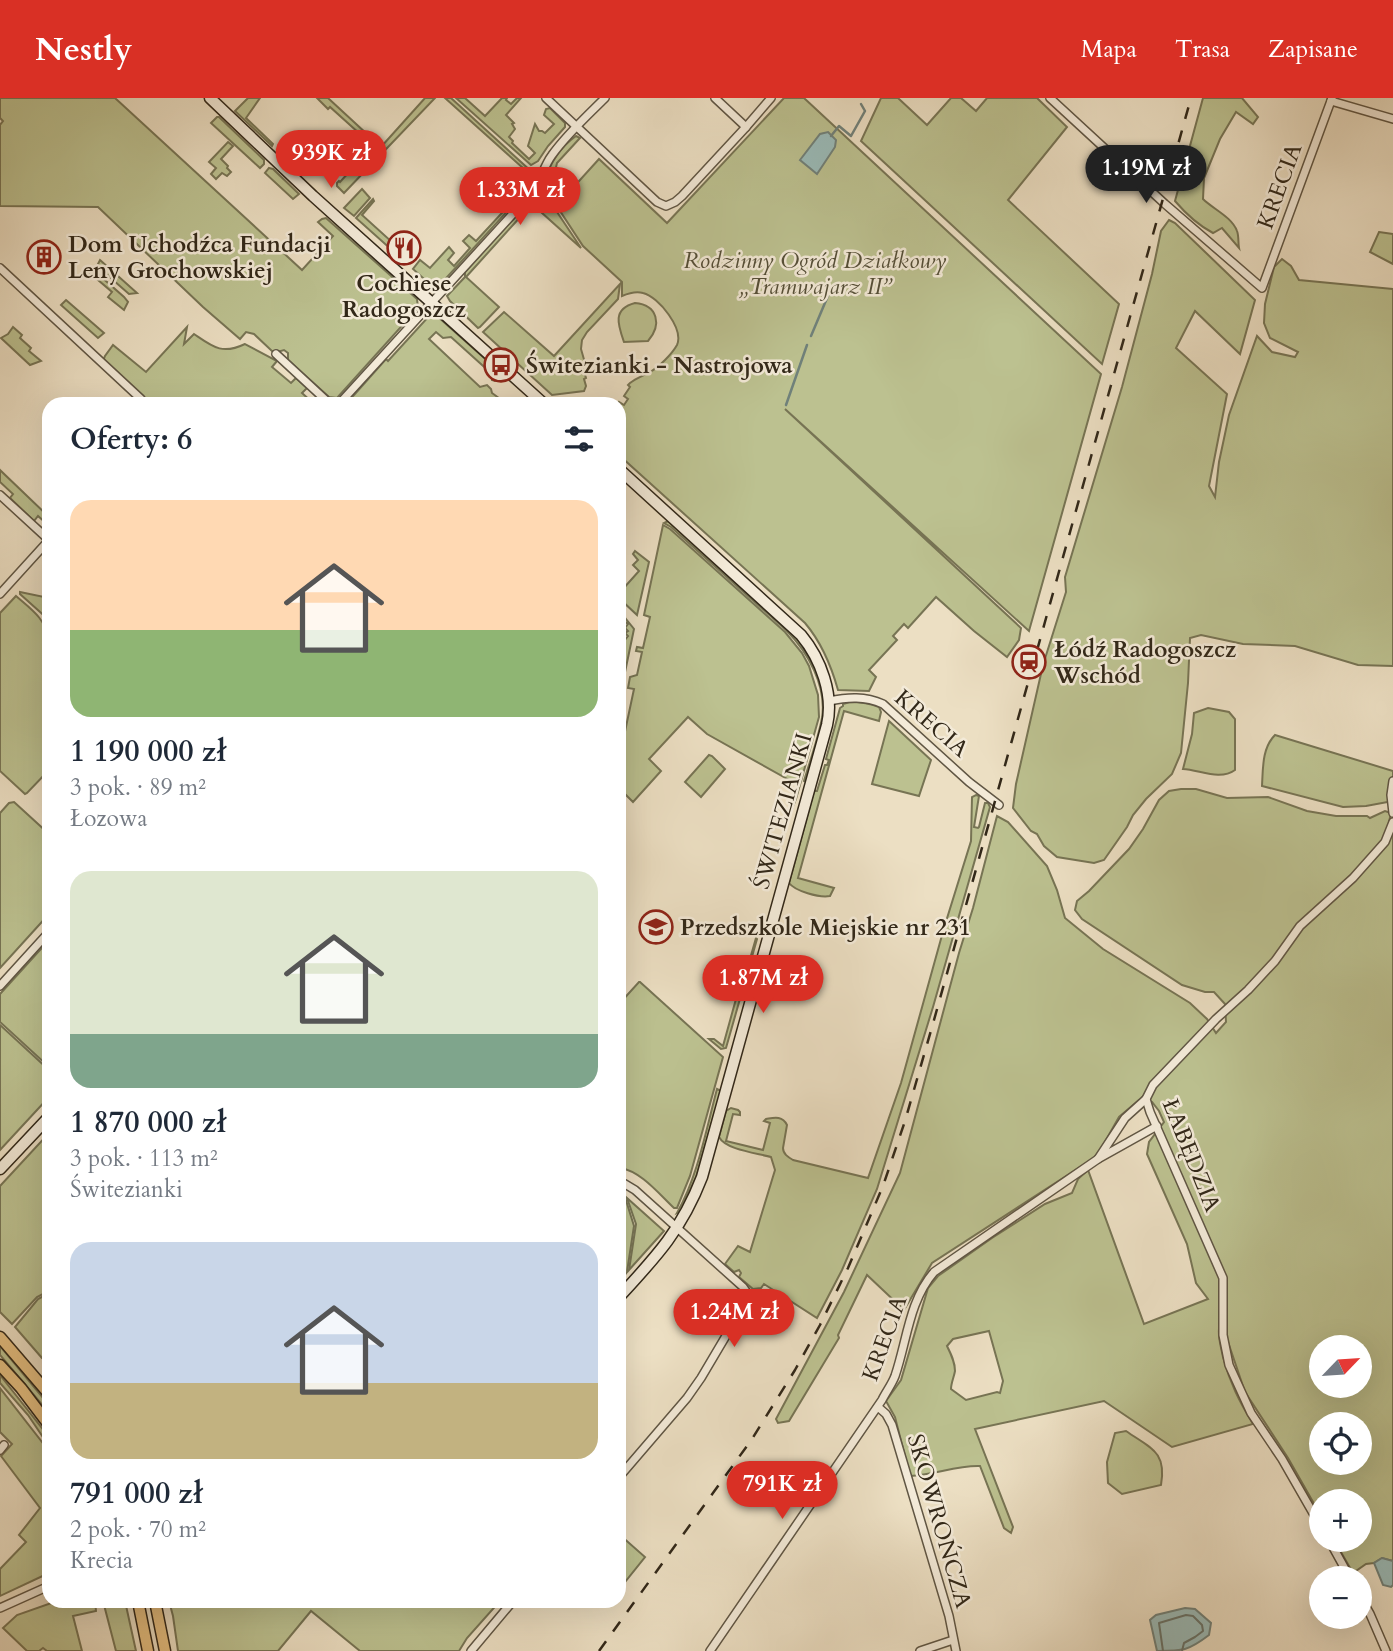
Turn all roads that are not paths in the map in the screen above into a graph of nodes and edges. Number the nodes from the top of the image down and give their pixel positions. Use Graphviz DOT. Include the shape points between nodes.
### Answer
graph roads {
  1 [pos="210,98"];
  2 [pos="546,98"];
  3 [pos="605,98"];
  4 [pos="715,98"];
  5 [pos="771,98"];
  6 [pos="1050,98"];
  7 [pos="1331,99"];
  8 [pos="1393,119"];
  9 [pos="577,127"];
  10 [pos="746,127"];
  11 [pos="0,268"];
  12 [pos="432,303"];
  13 [pos="276,354"];
  14 [pos="139,397"];
  15 [pos="322,397"];
  16 [pos="345,397"];
  17 [pos="536,397"];
  18 [pos="626,475"];
  19 [pos="0,495"];
  20 [pos="42,534"];
  21 [pos="42,548"];
  22 [pos="0,594"];
  23 [pos="829,701"];
  24 [pos="1393,780"];
  25 [pos="999,806"];
  26 [pos="1393,810"];
  27 [pos="1393,822"];
  28 [pos="42,940"];
  29 [pos="0,986"];
  30 [pos="1146,1099"];
  31 [pos="42,1124"];
  32 [pos="1157,1126"];
  33 [pos="1098,1159"];
  34 [pos="0,1169"];
  35 [pos="626,1185"];
  36 [pos="678,1227"];
  37 [pos="626,1289"];
  38 [pos="0,1337"];
  39 [pos="0,1365"];
  40 [pos="42,1386"];
  41 [pos="878,1407"];
  42 [pos="42,1416"];
  43 [pos="626,1469"];
  44 [pos="1309,1506"];
  45 [pos="42,1590"];
  46 [pos="0,1608"];
  47 [pos="139,1608"];
  48 [pos="156,1608"];
  49 [pos="507,1608"];
  50 [pos="1372,1619"];
  51 [pos="953,1640"];
  52 [pos="148,1651"];
  53 [pos="165,1651"];
  54 [pos="471,1651"];
  55 [pos="710,1651"];
  56 [pos="920,1651"];
  57 [pos="956,1651"];
  58 [pos="1386,1651"];
  1 -- 12 [label="street"];
  2 -- 9 [label="street"];
  3 -- 9 [label="street"];
  4 -- 10 [label="street"];
  5 -- 10 [label="street"];
  6 -- 7 [label="street, KRECIA" via="1262,288"];
  7 -- 8 [label="street"];
  9 -- 10 [label="street" via="663,206 682,197"];
  9 -- 12 [label="street" via="550,157 532,193"];
  11 -- 14 [label="street"];
  12 -- 16 [label="street"];
  12 -- 17 [label="street"];
  13 -- 15 [label="street"];
  18 -- 23 [label="street, ŚWITEZIANKI" via="801,635 818,663"];
  19 -- 20 [label="street"];
  21 -- 22 [label="street"];
  23 -- 25 [label="street, KRECIA" via="865,698 883,704"];
  23 -- 36 [label="street, ŚWITEZIANKI" via="827,725 705,1166"];
  24 -- 26 [label="street"];
  27 -- 30 [label="street, ŁABĘDZIA" via="1385,842 1353,878 1300,926 1275,961 1153,1085"];
  28 -- 29 [label="street"];
  30 -- 32 [label="street, ŁABĘDZIA"];
  30 -- 33 [label="street, KRECIA" via="1125,1118"];
  31 -- 34 [label="street"];
  32 -- 33 [label="street, KRECIA"];
  32 -- 44 [label="street, ŁABĘDZIA" via="1223,1278 1223,1335 1229,1366 1251,1413"];
  33 -- 41 [label="street, KRECIA" via="934,1272 918,1299 895,1375"];
  35 -- 36 [label="street"];
  36 -- 37 [label="street, ŚWITEZIANKI"];
  36 -- 43 [label="street" via="747,1291 748,1297 687,1398"];
  38 -- 40 [label="main road"];
  39 -- 42 [label="main road"];
  41 -- 51 [label="street, SKOWROŃCZA" via="892,1425"];
  41 -- 55 [label="street, KRECIA"];
  45 -- 46 [label="street"];
  47 -- 52 [label="main road"];
  48 -- 53 [label="main road"];
  49 -- 54 [label="street"];
  50 -- 58 [label="street"];
  51 -- 56 [label="street"];
  51 -- 57 [label="street, SKOWROŃCZA"];
}
